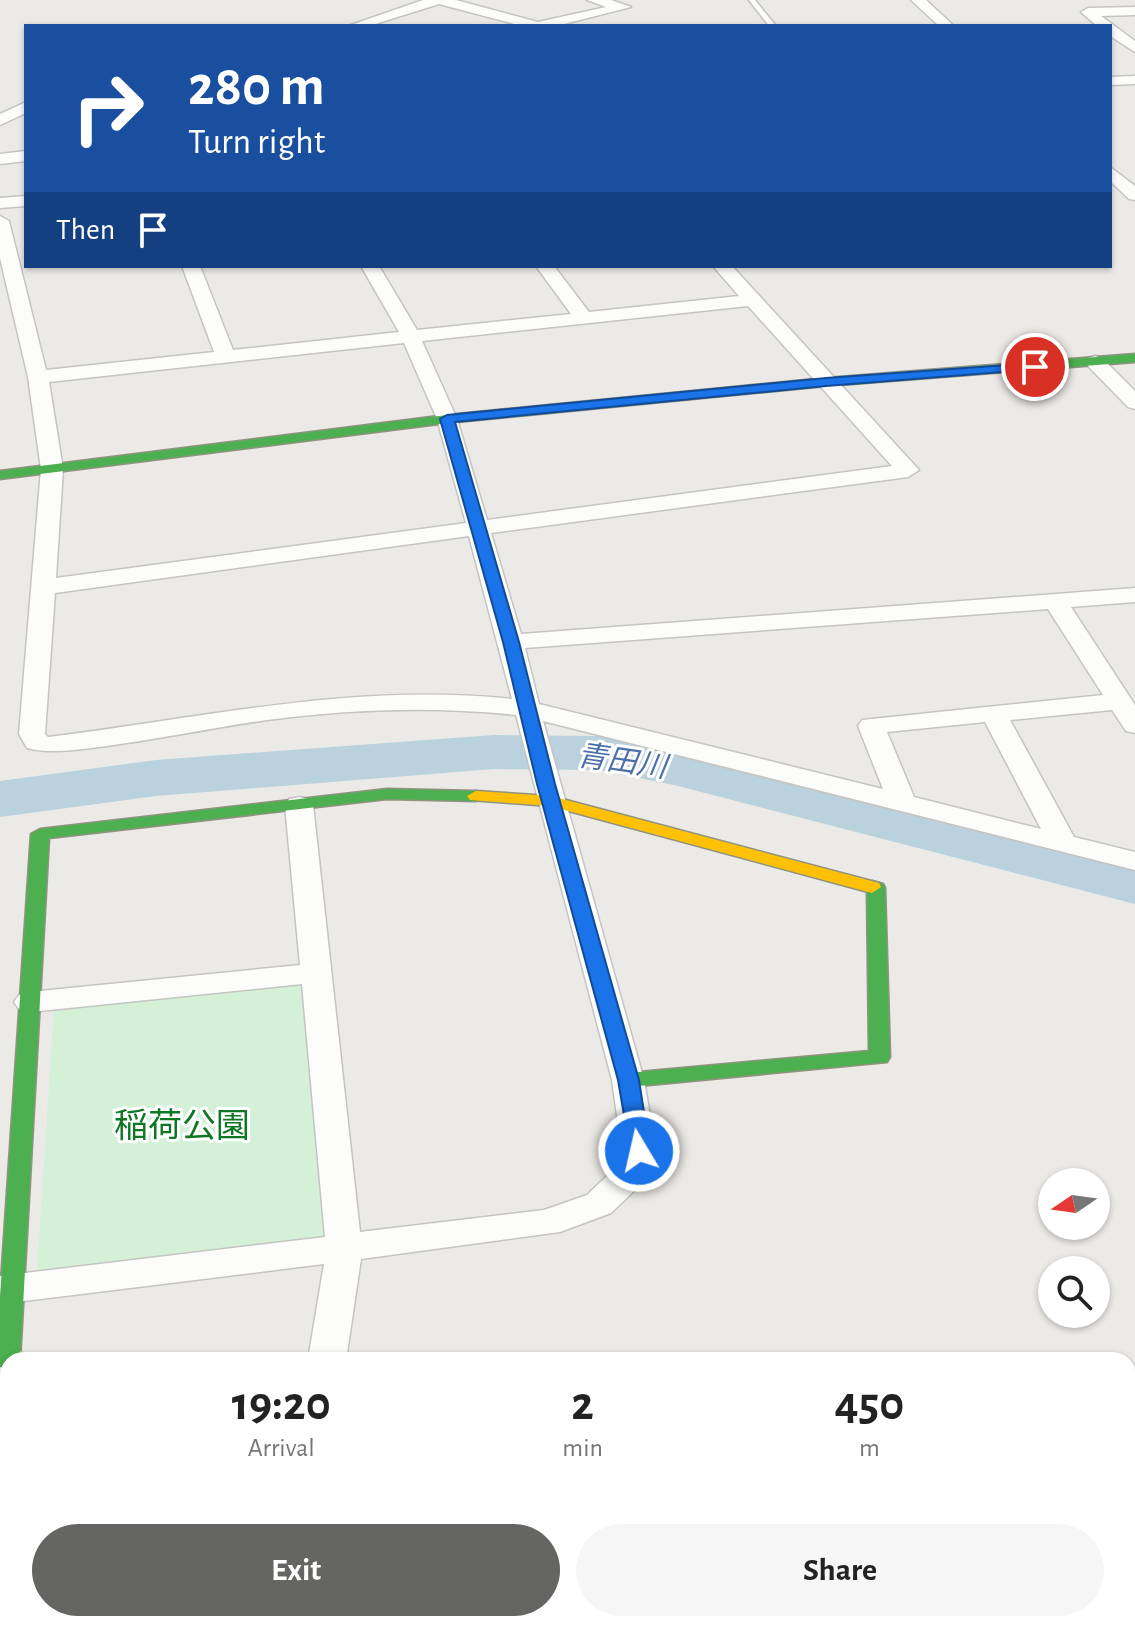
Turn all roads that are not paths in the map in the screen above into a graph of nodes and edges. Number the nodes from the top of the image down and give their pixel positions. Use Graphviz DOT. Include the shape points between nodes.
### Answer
graph roads {
  1 [pos="439,0"];
  2 [pos="594,0"];
  3 [pos="752,0"];
  4 [pos="918,0"];
  5 [pos="624,7"];
  6 [pos="1135,11"];
  7 [pos="634,18"];
  8 [pos="371,19"];
  9 [pos="360,24"];
  10 [pos="390,24"];
  11 [pos="530,24"];
  12 [pos="547,24"];
  13 [pos="771,24"];
  14 [pos="945,24"];
  15 [pos="1103,24"];
  16 [pos="1135,80"];
  17 [pos="1112,81"];
  18 [pos="24,108"];
  19 [pos="24,117"];
  20 [pos="0,120"];
  21 [pos="24,156"];
  22 [pos="0,159"];
  23 [pos="1112,174"];
  24 [pos="1135,195"];
  25 [pos="24,201"];
  26 [pos="0,203"];
  27 [pos="0,221"];
  28 [pos="192,268"];
  29 [pos="371,268"];
  30 [pos="546,268"];
  31 [pos="724,268"];
  32 [pos="7,274"];
  33 [pos="751,300"];
  34 [pos="583,317"];
  35 [pos="410,335"];
  36 [pos="225,356"];
  37 [pos="1135,358"];
  38 [pos="1095,362"];
  39 [pos="38,377"];
  40 [pos="826,382"];
  41 [pos="1135,403"];
  42 [pos="447,419"];
  43 [pos="52,469"];
  44 [pos="0,475"];
  45 [pos="478,531"];
  46 [pos="45,587"];
  47 [pos="1135,595"];
  48 [pos="1056,602"];
  49 [pos="511,642"];
  50 [pos="1120,701"];
  51 [pos="994,714"];
  52 [pos="530,716"];
  53 [pos="1135,725"];
  54 [pos="548,792"];
  55 [pos="902,802"];
  56 [pos="299,805"];
  57 [pos="1062,842"];
  58 [pos="1135,861"];
  59 [pos="316,973"];
  60 [pos="30,1002"];
  61 [pos="628,1080"];
  62 [pos="344,1250"];
  63 [pos="7,1289"];
  64 [pos="8,1352"];
  65 [pos="328,1352"];
  1 -- 8 [label="street"];
  1 -- 11 [label="street"];
  2 -- 5 [label="street"];
  3 -- 13 [label="lane"];
  4 -- 14 [label="street"];
  5 -- 7 [label="street"];
  5 -- 12 [label="street"];
  6 -- 15 [label="street" via="1088,12"];
  8 -- 9 [label="street"];
  8 -- 10 [label="street"];
  16 -- 17 [label="street"];
  18 -- 20 [label="street"];
  19 -- 20 [label="street"];
  21 -- 22 [label="street"];
  23 -- 24 [label="street"];
  25 -- 26 [label="street"];
  27 -- 32 [label="street"];
  28 -- 36 [label="street"];
  29 -- 35 [label="street"];
  30 -- 34 [label="street"];
  31 -- 33 [label="street"];
  32 -- 39 [label="street"];
  33 -- 34 [label="street"];
  33 -- 40 [label="street"];
  34 -- 35 [label="street"];
  35 -- 36 [label="street"];
  35 -- 42 [label="street"];
  36 -- 39 [label="street"];
  37 -- 38 [label="street"];
  38 -- 40 [label="street"];
  38 -- 41 [label="street"];
  39 -- 43 [label="street"];
  40 -- 42 [label="street"];
  40 -- 45 [label="street" via="908,470"];
  42 -- 43 [label="street"];
  42 -- 45 [label="street"];
  43 -- 44 [label="street"];
  43 -- 46 [label="street"];
  45 -- 46 [label="street"];
  45 -- 49 [label="street"];
  46 -- 52 [label="street" via="32,734 36,742 47,745 172,730 230,717 382,703 439,700"];
  47 -- 48 [label="street"];
  48 -- 49 [label="street"];
  48 -- 50 [label="street"];
  49 -- 52 [label="street"];
  50 -- 51 [label="street"];
  50 -- 53 [label="street"];
  51 -- 55 [label="street" via="871,726"];
  51 -- 57 [label="street"];
  52 -- 54 [label="street"];
  52 -- 55 [label="street"];
  54 -- 56 [label="street" via="387,794"];
  54 -- 61 [label="street"];
  54 -- 61 [label="street" via="876,888 880,1057"];
  55 -- 57 [label="street"];
  56 -- 59 [label="street"];
  56 -- 60 [label="street" via="40,834"];
  57 -- 58 [label="street"];
  59 -- 60 [label="street"];
  59 -- 62 [label="street"];
  60 -- 63 [label="street"];
  61 -- 62 [label="street" via="639,1151 623,1181 599,1204 547,1223"];
  62 -- 63 [label="street"];
  62 -- 65 [label="street"];
  63 -- 64 [label="street"];
}
